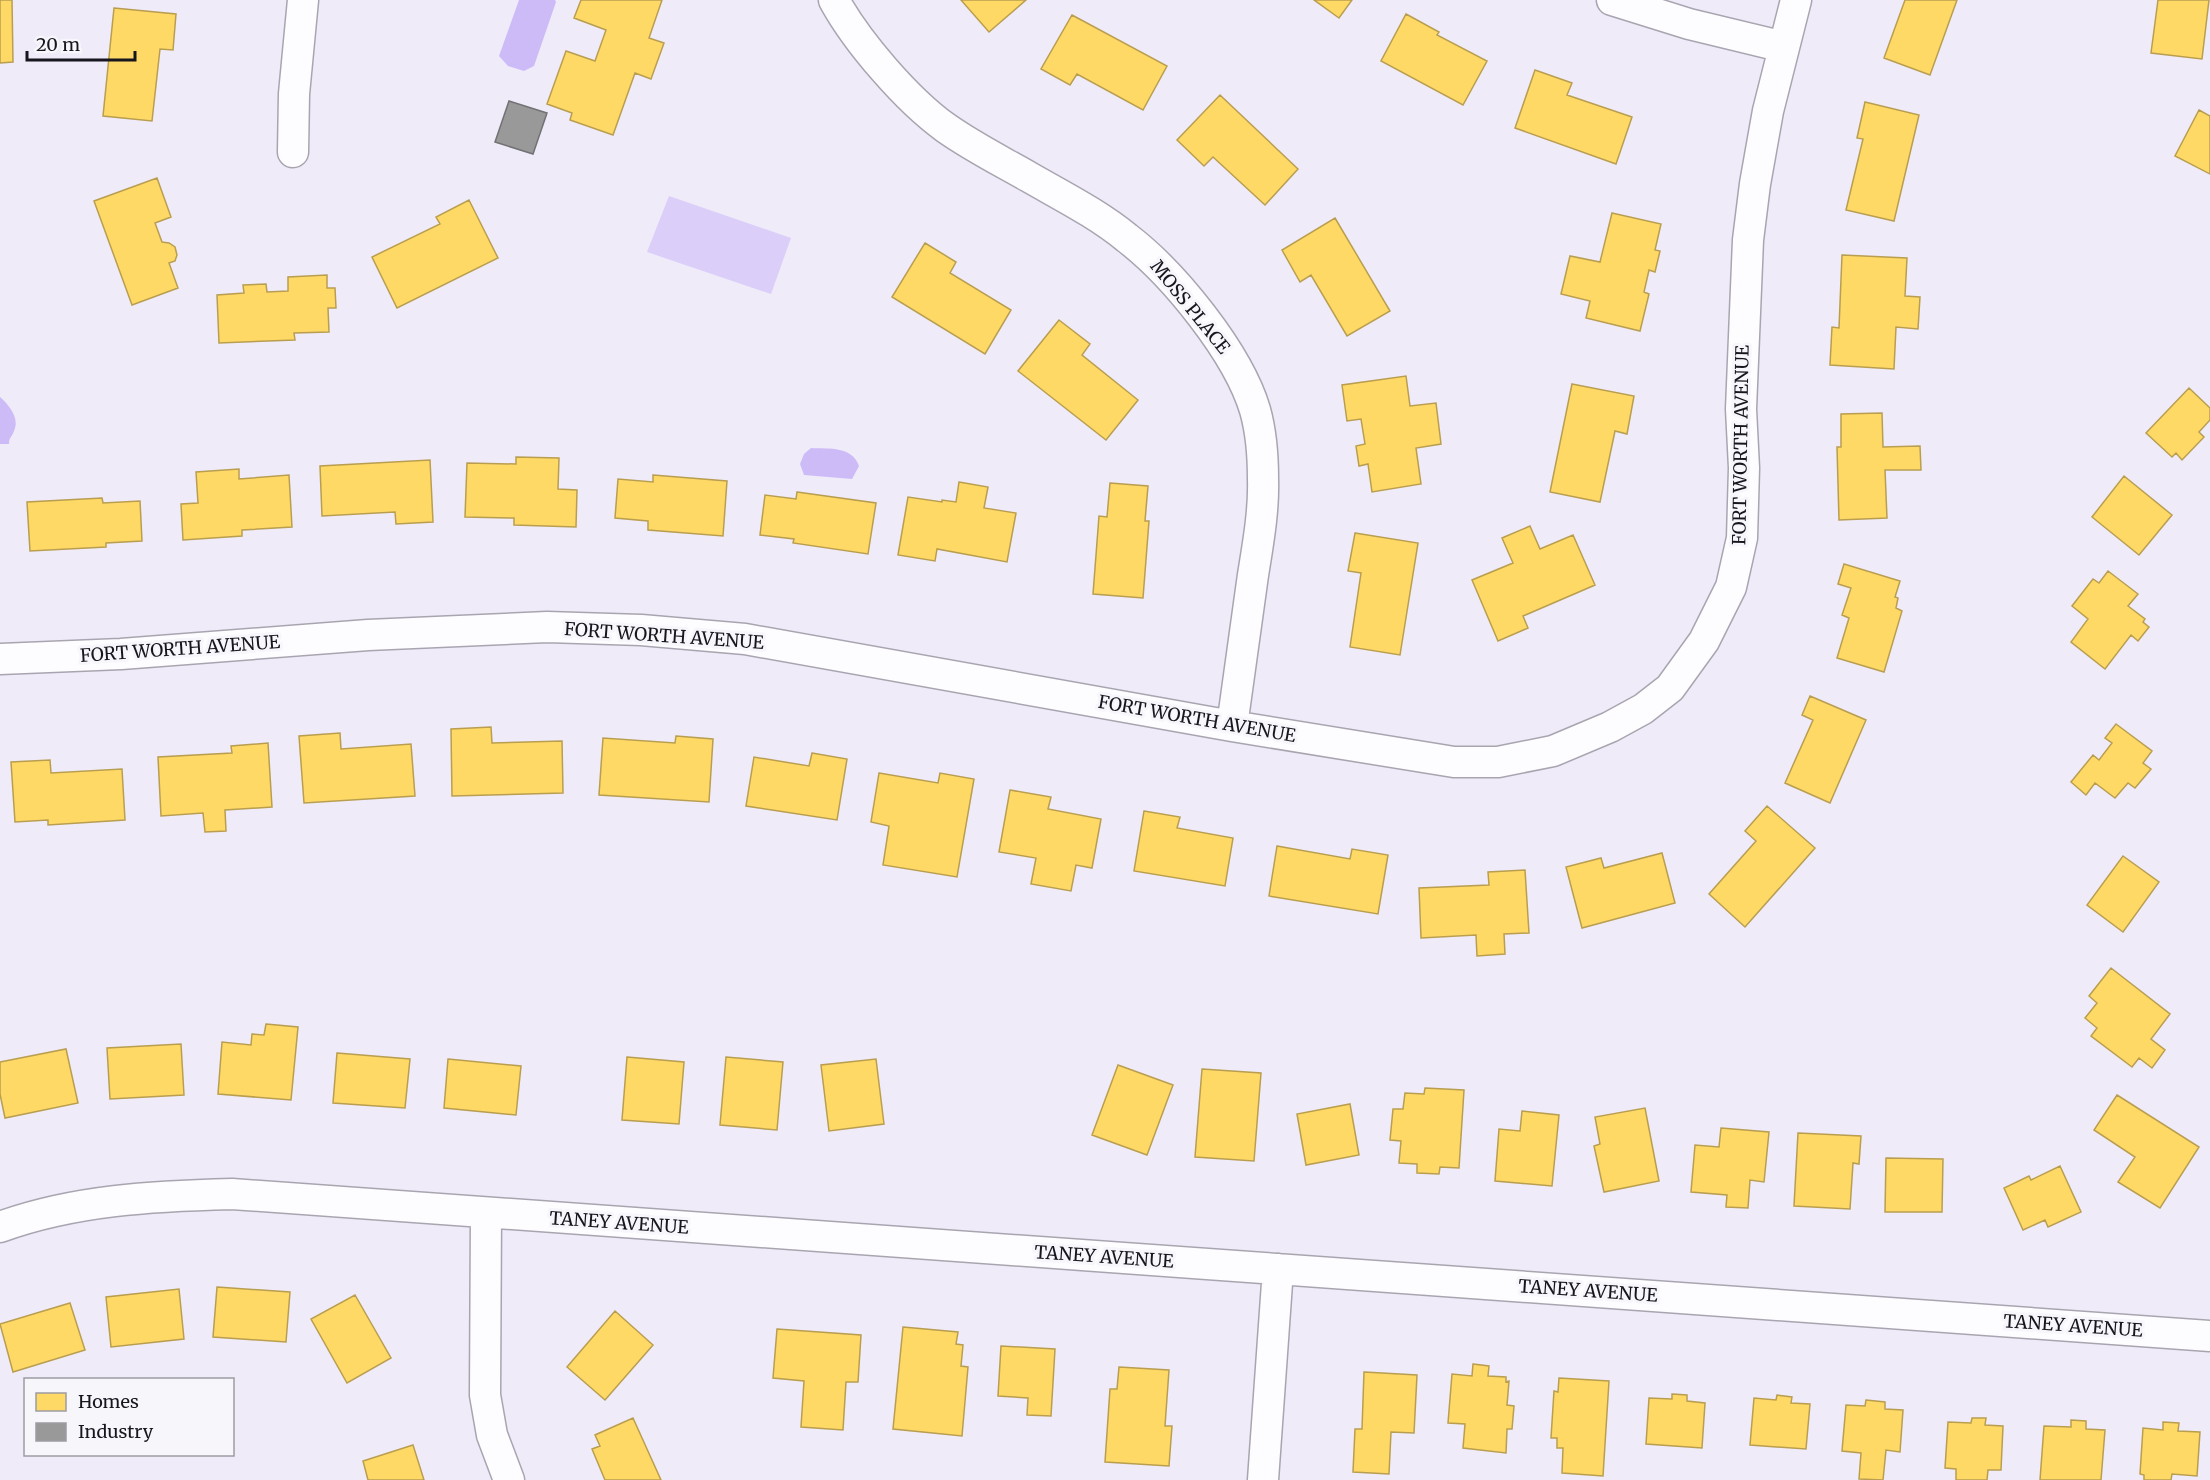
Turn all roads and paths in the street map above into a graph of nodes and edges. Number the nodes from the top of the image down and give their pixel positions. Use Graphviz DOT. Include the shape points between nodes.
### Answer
graph roads {
  1 [pos="303,0"];
  2 [pos="834,0"];
  3 [pos="1612,0"];
  4 [pos="1796,0"];
  5 [pos="1784,47"];
  6 [pos="293,152"];
  7 [pos="0,659"];
  8 [pos="1232,726"];
  9 [pos="486,1213"];
  10 [pos="0,1227"];
  11 [pos="1278,1269"];
  12 [pos="2210,1336"];
  13 [pos="509,1480"];
  14 [pos="1263,1480"];
  1 -- 6 [label="street"];
  2 -- 8 [label="street, MOSS PLACE" via="874,56 907,93 978,150 1127,237 1161,267 1231,357 1255,411 1263,480"];
  3 -- 5 [label="street"];
  4 -- 5 [label="street, FORT WORTH AVENUE"];
  5 -- 8 [label="street, FORT WORTH AVENUE" via="1761,153 1748,240 1741,409 1742,538 1731,587 1720,612 1670,688 1643,709 1578,741 1553,751 1498,762 1454,762"];
  7 -- 8 [label="street, FORT WORTH AVENUE" via="121,654 368,634 547,627 641,630 745,639"];
  9 -- 10 [label="street, TANEY AVENUE" via="232,1194 190,1195 71,1208"];
  9 -- 11 [label="street, TANEY AVENUE"];
  9 -- 13 [label="street" via="485,1395 492,1435"];
  11 -- 12 [label="street, TANEY AVENUE"];
  11 -- 14 [label="street"];
}
